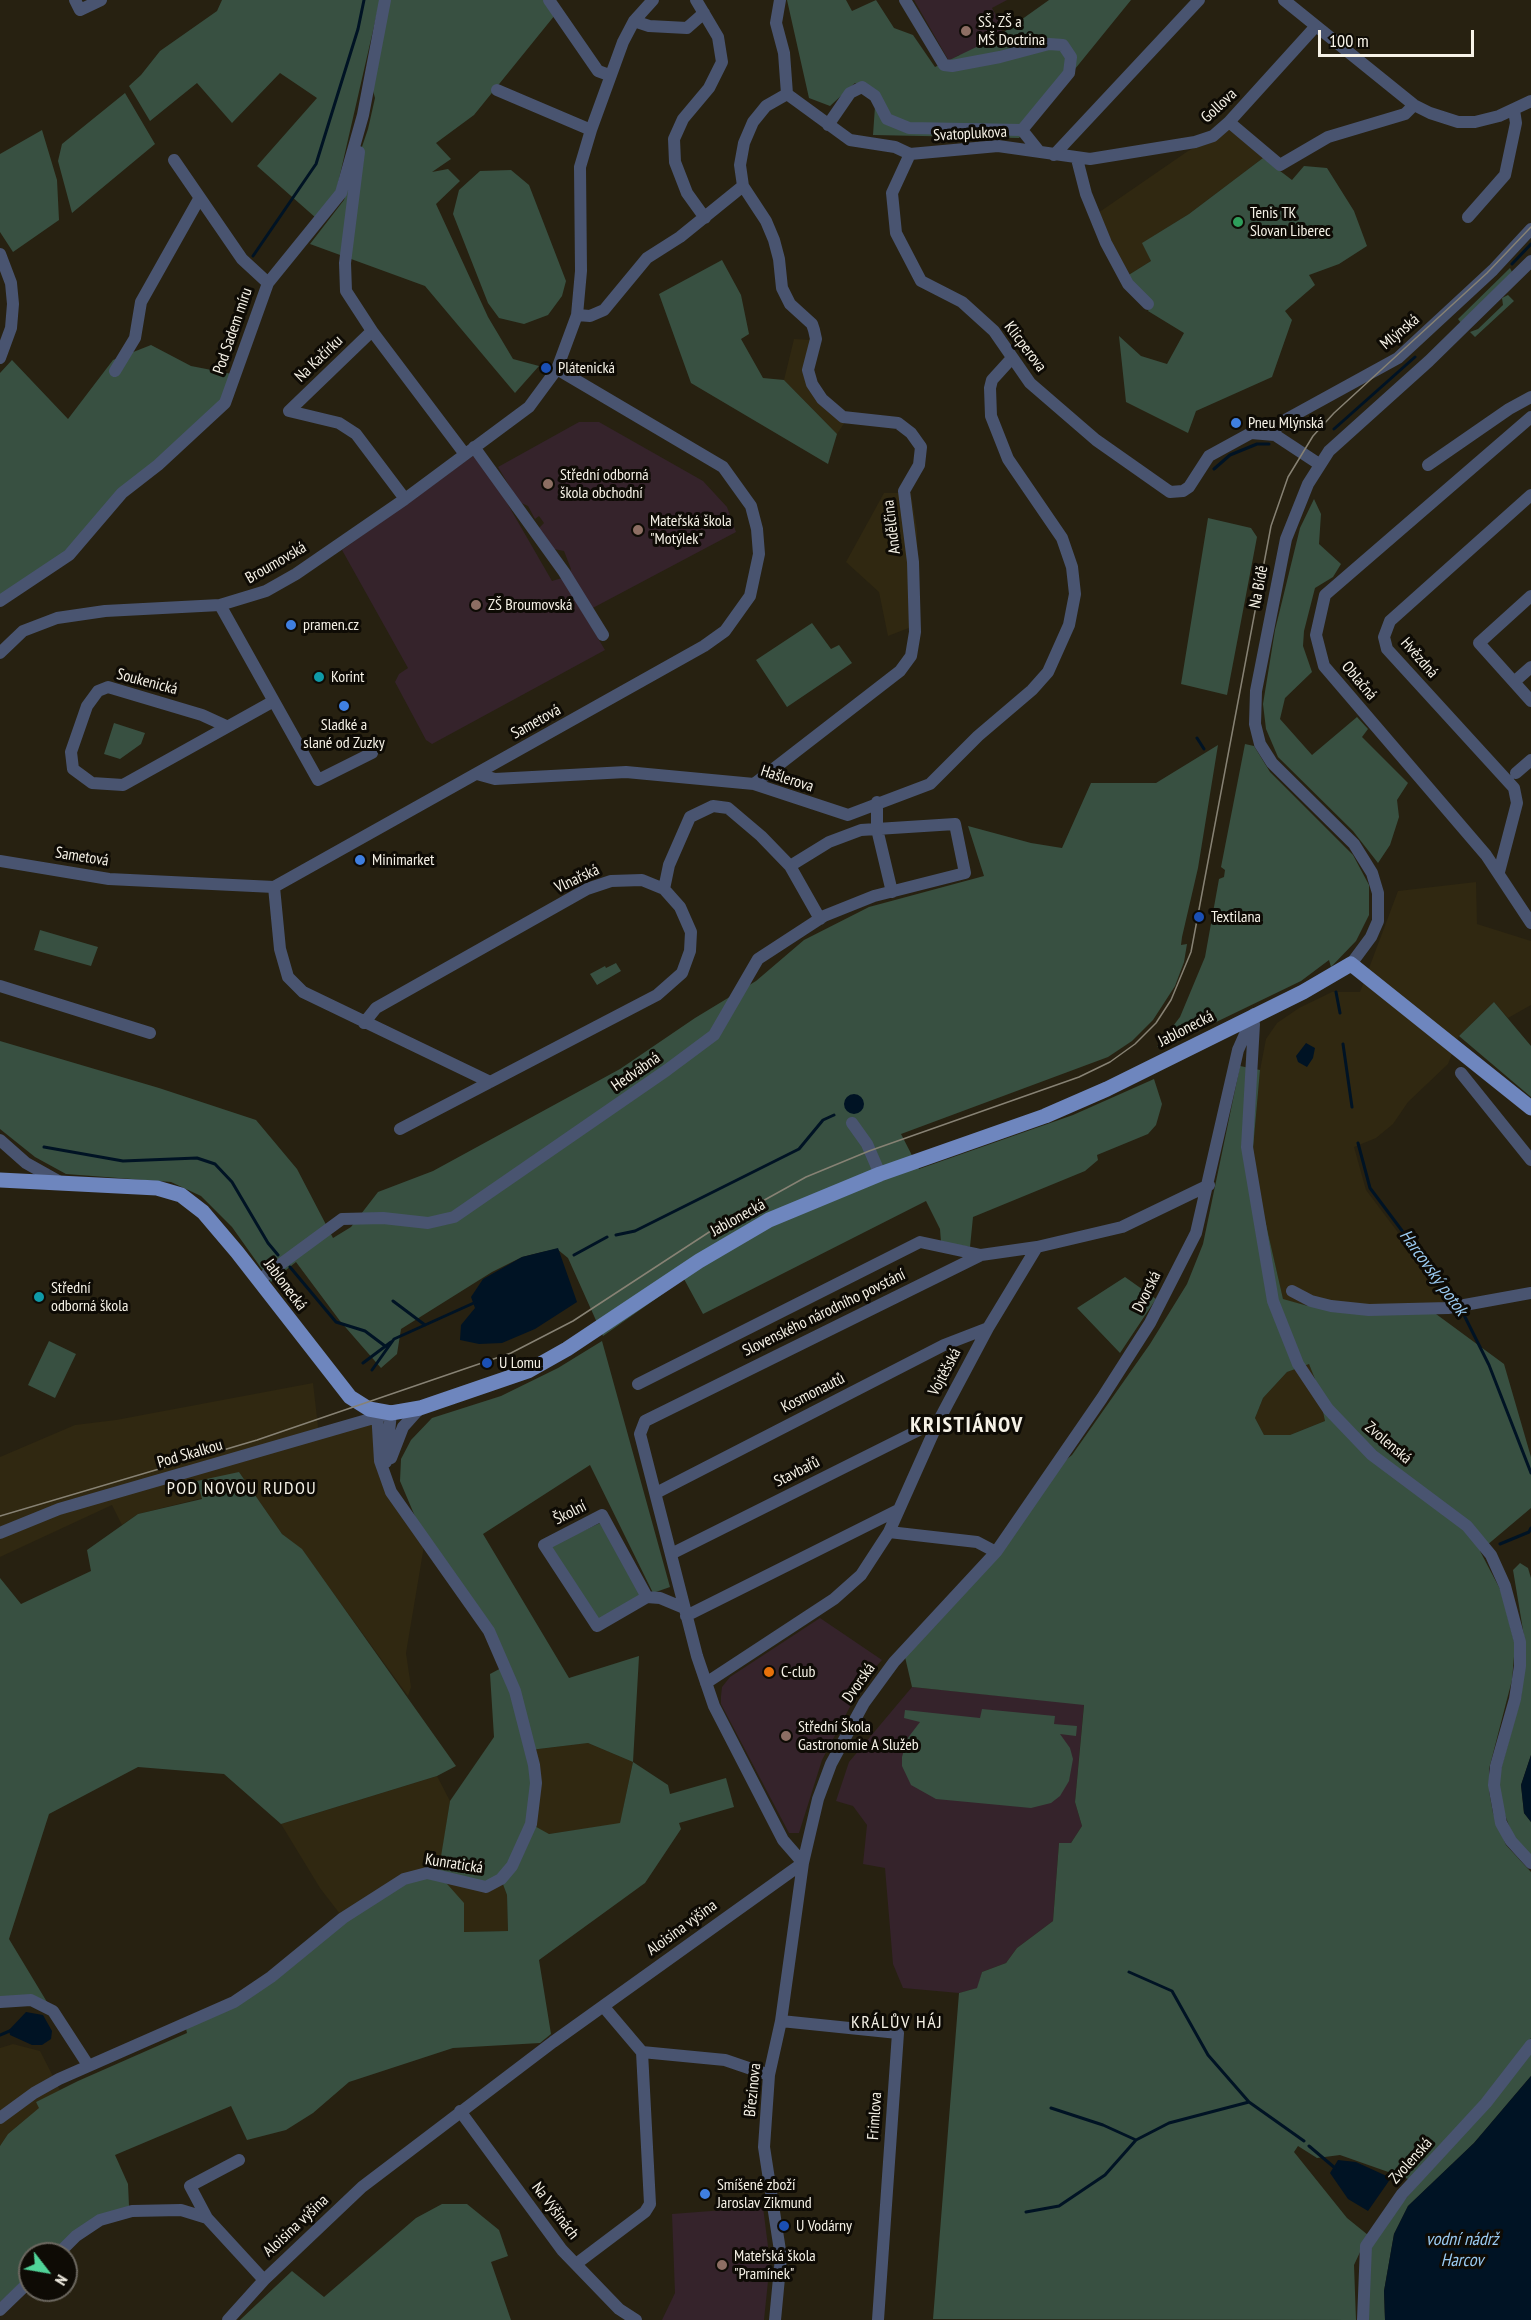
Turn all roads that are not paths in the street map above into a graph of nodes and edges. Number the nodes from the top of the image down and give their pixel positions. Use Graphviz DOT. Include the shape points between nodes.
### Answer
graph roads {
  1 [pos="101,0"];
  2 [pos="385,0"];
  3 [pos="549,0"];
  4 [pos="653,0"];
  5 [pos="696,0"];
  6 [pos="780,0"];
  7 [pos="905,0"];
  8 [pos="1199,0"];
  9 [pos="1284,0"];
  10 [pos="77,5"];
  11 [pos="704,13"];
  12 [pos="634,21"];
  13 [pos="1316,26"];
  14 [pos="609,75"];
  15 [pos="497,90"];
  16 [pos="787,94"];
  17 [pos="1531,101"];
  18 [pos="1414,105"];
  19 [pos="1514,110"];
  20 [pos="363,115"];
  21 [pos="1229,122"];
  22 [pos="828,125"];
  23 [pos="591,130"];
  24 [pos="1022,130"];
  25 [pos="1038,150"];
  26 [pos="910,154"];
  27 [pos="1054,155"];
  28 [pos="1077,159"];
  29 [pos="174,160"];
  30 [pos="743,186"];
  31 [pos="199,199"];
  32 [pos="1468,217"];
  33 [pos="705,218"];
  34 [pos="1531,230"];
  35 [pos="0,254"];
  36 [pos="1531,261"];
  37 [pos="268,283"];
  38 [pos="1148,304"];
  39 [pos="577,315"];
  40 [pos="372,332"];
  41 [pos="0,358"];
  42 [pos="1012,358"];
  43 [pos="557,369"];
  44 [pos="115,371"];
  45 [pos="1531,397"];
  46 [pos="1531,417"];
  47 [pos="1270,433"];
  48 [pos="469,450"];
  49 [pos="1319,464"];
  50 [pos="1428,465"];
  51 [pos="1183,491"];
  52 [pos="1531,495"];
  53 [pos="405,498"];
  54 [pos="1531,596"];
  55 [pos="0,601"];
  56 [pos="220,605"];
  57 [pos="603,635"];
  58 [pos="1,648"];
  59 [pos="1531,667"];
  60 [pos="1514,682"];
  61 [pos="1531,701"];
  62 [pos="272,702"];
  63 [pos="226,726"];
  64 [pos="372,753"];
  65 [pos="1531,760"];
  66 [pos="1516,773"];
  67 [pos="477,774"];
  68 [pos="754,784"];
  69 [pos="877,802"];
  70 [pos="877,829"];
  71 [pos="0,861"];
  72 [pos="790,866"];
  73 [pos="1499,872"];
  74 [pos="274,887"];
  75 [pos="664,889"];
  76 [pos="892,892"];
  77 [pos="820,919"];
  78 [pos="1531,923"];
  79 [pos="1350,964"];
  80 [pos="0,986"];
  81 [pos="1254,1014"];
  82 [pos="364,1023"];
  83 [pos="150,1033"];
  84 [pos="1461,1073"];
  85 [pos="490,1082"];
  86 [pos="1531,1108"];
  87 [pos="852,1123"];
  88 [pos="400,1129"];
  89 [pos="0,1140"];
  90 [pos="1531,1160"];
  91 [pos="880,1174"];
  92 [pos="0,1180"];
  93 [pos="64,1184"];
  94 [pos="1209,1185"];
  95 [pos="1037,1247"];
  96 [pos="981,1255"];
  97 [pos="259,1280"];
  98 [pos="1271,1288"];
  99 [pos="1292,1291"];
  100 [pos="1308,1292"];
  101 [pos="1531,1293"];
  102 [pos="988,1328"];
  103 [pos="638,1384"];
  104 [pos="420,1408"];
  105 [pos="381,1414"];
  106 [pos="939,1420"];
  107 [pos="391,1492"];
  108 [pos="656,1493"];
  109 [pos="898,1510"];
  110 [pos="889,1532"];
  111 [pos="0,1533"];
  112 [pos="996,1552"];
  113 [pos="670,1554"];
  114 [pos="677,1581"];
  115 [pos="654,1598"];
  116 [pos="685,1612"];
  117 [pos="706,1683"];
  118 [pos="803,1863"];
  119 [pos="1531,1863"];
  120 [pos="0,2002"];
  121 [pos="603,2006"];
  122 [pos="781,2021"];
  123 [pos="1531,2045"];
  124 [pos="642,2052"];
  125 [pos="88,2065"];
  126 [pos="769,2075"];
  127 [pos="460,2111"];
  128 [pos="0,2118"];
  129 [pos="239,2160"];
  130 [pos="207,2218"];
  131 [pos="70,2242"];
  132 [pos="576,2264"];
  133 [pos="264,2280"];
  134 [pos="18,2293"];
  135 [pos="0,2310"];
  136 [pos="228,2320"];
  137 [pos="636,2320"];
  138 [pos="775,2320"];
  139 [pos="878,2320"];
  140 [pos="1363,2320"];
  1 -- 10 [label="street"];
  2 -- 20 [label="street, Pod Sadem míru"];
  3 -- 14 [label="street" via="598,71"];
  4 -- 12 [label="street"];
  5 -- 11 [label="street"];
  6 -- 16 [label="street" via="776,23 784,53"];
  7 -- 24 [label="street" via="944,65 1000,57 1049,44 1063,45 1071,57 1070,73"];
  8 -- 27 [label="street"];
  9 -- 13 [label="street"];
  11 -- 12 [label="street" via="687,28"];
  11 -- 33 [label="street" via="718,37 722,62 674,139 675,162 687,193"];
  12 -- 14 [label="street"];
  13 -- 18 [label="street"];
  13 -- 21 [label="street, Gollova"];
  14 -- 23 [label="street"];
  15 -- 23 [label="street"];
  16 -- 22 [label="street, Svatoplukova"];
  16 -- 30 [label="street, Andělčina" via="765,106 753,122 740,165"];
  17 -- 19 [label="street"];
  18 -- 19 [label="street" via="1458,122 1485,120"];
  18 -- 21 [label="street" via="1405,114 1328,138 1280,165"];
  19 -- 32 [label="street" via="1516,123 1505,175"];
  20 -- 37 [label="street, Pod Sadem míru" via="341,193"];
  20 -- 40 [label="street" via="345,263 346,291"];
  21 -- 28 [label="street, Gollova" via="1213,136 1195,142"];
  22 -- 24 [label="street" via="850,93 861,87 875,96 887,119 909,128"];
  22 -- 26 [label="street, Svatoplukova" via="850,140 895,147"];
  23 -- 39 [label="street" via="580,167 581,271"];
  24 -- 25 [label="street"];
  25 -- 26 [label="street, Svatoplukova" via="998,146"];
  25 -- 27 [label="street, Svatoplukova"];
  26 -- 42 [label="street, Klicperova" via="892,193 896,233 921,282 962,302 994,331"];
  27 -- 28 [label="street, Gollova"];
  28 -- 38 [label="street" via="1102,236 1128,284"];
  29 -- 31 [label="street"];
  30 -- 33 [label="street"];
  30 -- 68 [label="street, Andělčina" via="774,240 782,288 790,304 812,324 816,339 808,370 822,399 843,417 898,423 921,447 919,465 904,491 913,562 915,632 911,656 900,671"];
  31 -- 37 [label="street" via="242,259"];
  31 -- 44 [label="street" via="141,302 135,338"];
  33 -- 39 [label="street" via="647,258 604,310 590,316"];
  34 -- 47 [label="street, Mlýnská" via="1398,358 1287,419"];
  35 -- 41 [label="street" via="14,304 11,328"];
  36 -- 49 [label="street, Na Bídě"];
  37 -- 55 [label="street, Pod Sadem míru" via="225,403 122,493 69,555"];
  39 -- 43 [label="street, Broumovská"];
  40 -- 48 [label="street"];
  40 -- 53 [label="street, Na Kačírku" via="289,411 339,423 356,434"];
  42 -- 51 [label="street, Klicperova" via="1030,383 1096,440 1164,490"];
  42 -- 69 [label="street, Hašlerova" via="992,380 991,417 1008,459 1062,538 1072,567 1075,594 1069,625 1048,672 930,784"];
  43 -- 48 [label="street, Broumovská" via="529,407"];
  43 -- 67 [label="street, Sametová" via="723,466 751,506 758,529 759,554 750,596 725,631"];
  45 -- 50 [label="street"];
  46 -- 73 [label="street, Oblačná" via="1325,595 1316,634 1324,666"];
  47 -- 49 [label="street"];
  47 -- 51 [label="street, Mlýnská" via="1251,433 1209,456 1190,487"];
  48 -- 53 [label="street, Broumovská"];
  48 -- 57 [label="street" via="564,572"];
  49 -- 79 [label="street, Na Bídě" via="1286,539 1256,691 1255,724 1260,744 1272,763 1354,844 1372,873 1378,893 1378,921"];
  52 -- 73 [label="street, Hvězdná" via="1390,621 1384,637 1387,649 1514,788 1517,803"];
  53 -- 56 [label="street, Broumovská" via="296,574 266,591"];
  54 -- 60 [label="street" via="1479,643"];
  56 -- 58 [label="street, Broumovská" via="105,611 57,618 23,631"];
  56 -- 62 [label="street"];
  59 -- 60 [label="street"];
  60 -- 61 [label="street"];
  62 -- 63 [label="street, Soukenická"];
  62 -- 64 [label="street" via="318,780"];
  63 -- 63 [label="street, Soukenická" via="108,687 98,691 87,706 72,752 73,769 92,783 123,785"];
  65 -- 66 [label="street"];
  67 -- 68 [label="street, Hašlerova" via="495,779 626,772"];
  67 -- 74 [label="street, Sametová"];
  68 -- 69 [label="street, Hašlerova" via="848,815"];
  69 -- 70 [label="street"];
  70 -- 72 [label="street" via="861,830 829,842"];
  70 -- 76 [label="street"];
  70 -- 76 [label="street, Hedvábná" via="955,824 965,873"];
  71 -- 74 [label="street, Sametová" via="109,879"];
  72 -- 75 [label="street" via="728,808 713,806 690,817 669,865"];
  72 -- 77 [label="street"];
  73 -- 78 [label="street, Oblačná"];
  74 -- 82 [label="street" via="280,949 288,977 303,992"];
  75 -- 82 [label="street, Vlnařská" via="642,880 611,881 587,889 376,1008"];
  75 -- 85 [label="street" via="680,907 691,932 690,951 682,973 657,995"];
  76 -- 77 [label="street, Hedvábná"];
  77 -- 97 [label="street, Hedvábná" via="758,959 714,1035 454,1217 428,1223 342,1219"];
  79 -- 81 [label="main road, Jablonecká" via="1303,992"];
  79 -- 86 [label="main road"];
  80 -- 83 [label="street"];
  81 -- 91 [label="main road, Jablonecká" via="1045,1116"];
  81 -- 94 [label="street, Dvorská" via="1238,1050"];
  81 -- 98 [label="street, Zvolenská" via="1247,1148"];
  82 -- 85 [label="street"];
  84 -- 90 [label="street"];
  85 -- 88 [label="street"];
  87 -- 91 [label="street" via="867,1144"];
  89 -- 93 [label="street" via="26,1163"];
  91 -- 104 [label="main road, Jablonecká" via="769,1220 528,1371"];
  92 -- 93 [label="main road, Jablonecká"];
  93 -- 97 [label="main road, Jablonecká" via="157,1188 181,1195 203,1212"];
  94 -- 95 [label="street" via="1122,1227"];
  94 -- 112 [label="street, Dvorská" via="1196,1233 1150,1323"];
  95 -- 96 [label="street, Slovenského národního povstání"];
  95 -- 102 [label="street, Vojtěšská"];
  96 -- 103 [label="street" via="920,1242"];
  96 -- 108 [label="street, Slovenského národního povstání" via="645,1421 640,1434"];
  97 -- 105 [label="main road, Jablonecká" via="342,1388 358,1404"];
  98 -- 99 [label="street"];
  98 -- 119 [label="street, Zvolenská" via="1298,1364 1328,1409 1371,1455 1467,1526 1491,1555 1506,1586 1520,1642 1520,1666 1494,1785 1501,1823"];
  99 -- 100 [label="street"];
  99 -- 101 [label="street" via="1311,1300 1350,1308 1457,1306"];
  102 -- 106 [label="street, Vojtěšská"];
  102 -- 108 [label="street, Kosmonautů" via="944,1345"];
  104 -- 105 [label="main road, Jablonecká"];
  104 -- 107 [label="street" via="403,1427 391,1455"];
  105 -- 107 [label="street, Kunratická"];
  105 -- 111 [label="street, Pod Skalkou" via="59,1509"];
  106 -- 109 [label="street, Vojtěšská"];
  106 -- 113 [label="street, Stavbařů"];
  107 -- 125 [label="street, Kunratická" via="489,1631 515,1691 536,1783 531,1824 517,1857 501,1879 486,1887 427,1873 404,1879 343,1918 234,2002"];
  108 -- 113 [label="street"];
  109 -- 110 [label="street, Vojtěšská"];
  109 -- 116 [label="street"];
  110 -- 112 [label="street" via="977,1542"];
  110 -- 117 [label="street, Vojtěšská" via="861,1575 834,1599"];
  112 -- 118 [label="street, Dvorská" via="894,1662 864,1702 831,1764"];
  113 -- 114 [label="street"];
  114 -- 115 [label="street, Školní"];
  114 -- 116 [label="street"];
  115 -- 115 [label="street, Školní" via="597,1626 544,1545 602,1515"];
  115 -- 116 [label="street"];
  116 -- 117 [label="street"];
  117 -- 118 [label="street" via="783,1840"];
  118 -- 121 [label="street, Aloisina výšina"];
  118 -- 122 [label="street, Březinova"];
  120 -- 125 [label="street" via="30,2000 52,2011"];
  121 -- 124 [label="street"];
  121 -- 127 [label="street, Aloisina výšina"];
  122 -- 126 [label="street, Březinova"];
  122 -- 139 [label="street, Frimlova" via="898,2033"];
  123 -- 140 [label="street, Zvolenská" via="1486,2103 1402,2194 1366,2247"];
  124 -- 126 [label="street" via="725,2060"];
  124 -- 132 [label="street" via="650,2204 645,2212"];
  125 -- 128 [label="street, Kunratická" via="34,2093"];
  126 -- 138 [label="street, Březinova" via="764,2147 782,2257"];
  127 -- 132 [label="street, Na Výšinách"];
  127 -- 133 [label="street, Aloisina výšina" via="362,2187"];
  129 -- 130 [label="street" via="190,2186"];
  130 -- 131 [label="street" via="181,2210 132,2211 100,2220"];
  130 -- 133 [label="street"];
  132 -- 137 [label="street, Na Výšinách" via="619,2309"];
  133 -- 136 [label="street, Aloisina výšina"];
  134 -- 135 [label="street"];
}
